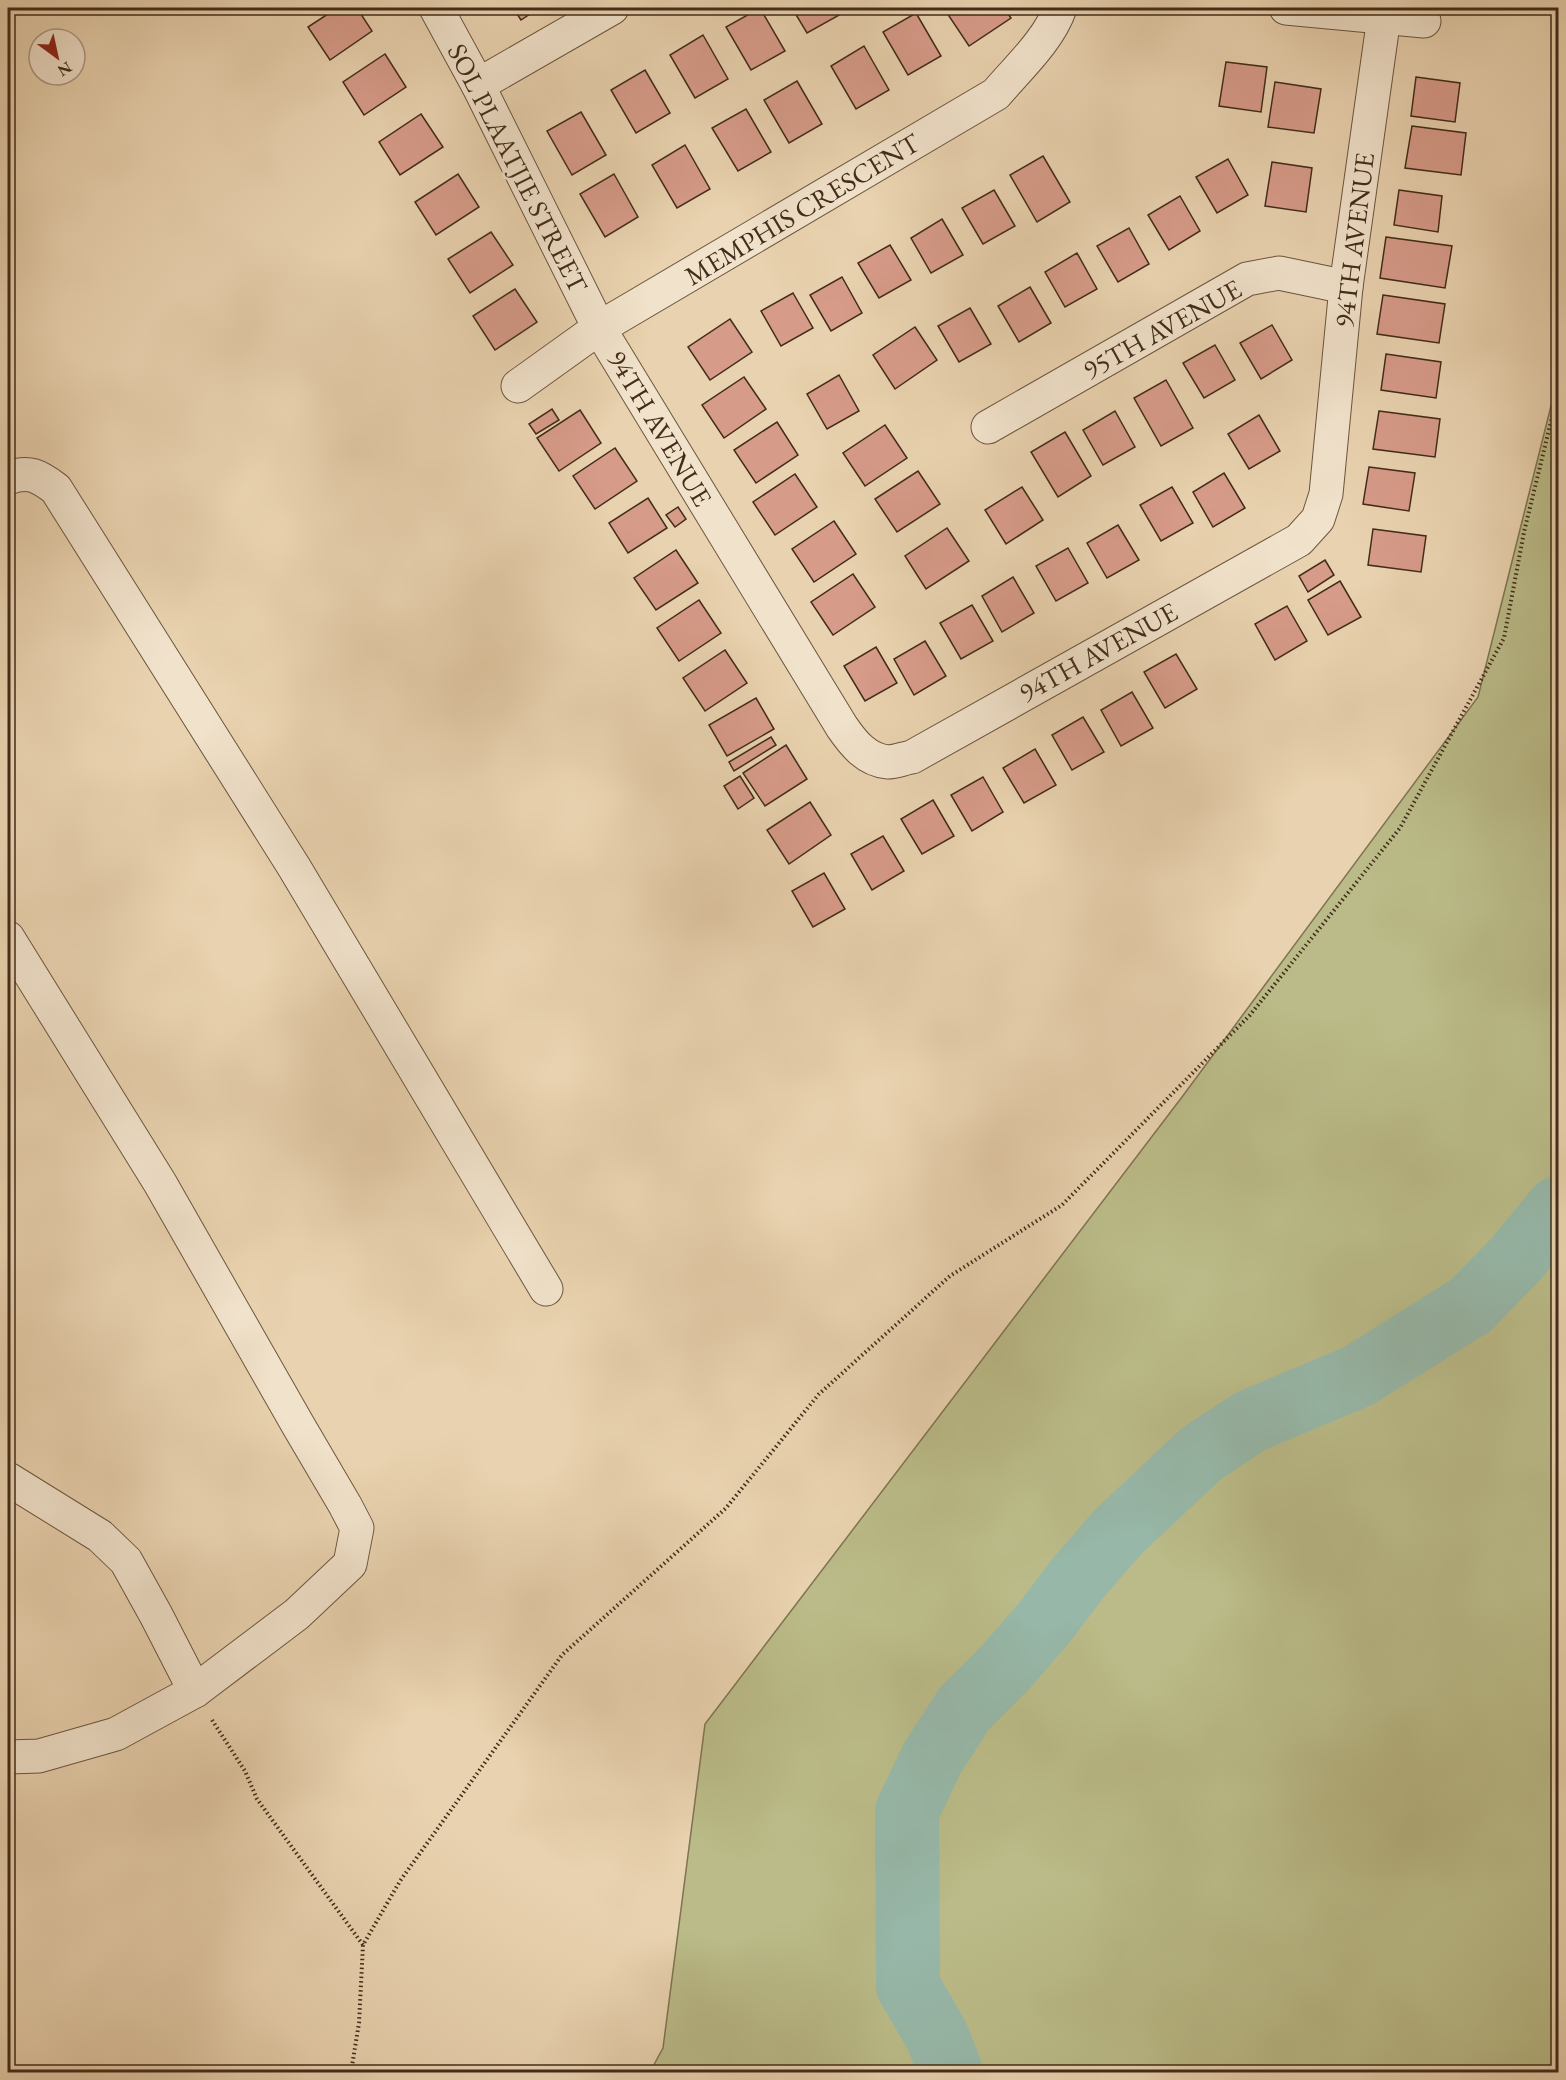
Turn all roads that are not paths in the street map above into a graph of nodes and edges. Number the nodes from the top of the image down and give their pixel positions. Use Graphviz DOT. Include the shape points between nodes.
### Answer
graph roads {
  1 [pos="435,8"];
  2 [pos="612,8"];
  3 [pos="1060,8"];
  4 [pos="1286,8"];
  5 [pos="1384,17"];
  6 [pos="1424,21"];
  7 [pos="478,85"];
  8 [pos="1346,287"];
  9 [pos="599,328"];
  10 [pos="518,386"];
  11 [pos="988,427"];
  12 [pos="8,478"];
  13 [pos="8,938"];
  14 [pos="546,1289"];
  15 [pos="8,1479"];
  16 [pos="195,1691"];
  17 [pos="8,1757"];
  1 -- 7 [label="street, SOL PLAATJIE STREET"];
  2 -- 7 [label="street"];
  3 -- 9 [label="street, MEMPHIS CRESCENT" via="1034,50 996,94"];
  4 -- 5 [label="street"];
  5 -- 6 [label="street"];
  5 -- 8 [label="street, 94TH AVENUE"];
  7 -- 9 [label="street, SOL PLAATJIE STREET"];
  8 -- 9 [label="street, 94TH AVENUE" via="1326,494 1318,519 1299,540 912,757 888,762 868,756 855,746 842,727"];
  8 -- 11 [label="street, 95TH AVENUE" via="1278,273 1247,279"];
  9 -- 10 [label="street, MEMPHIS CRESCENT"];
  12 -- 14 [label="street" via="17,474 39,476 56,489 294,867"];
  13 -- 16 [label="street" via="160,1183 357,1527 350,1564 297,1614"];
  15 -- 16 [label="street" via="100,1536 126,1562"];
  16 -- 17 [label="street" via="116,1734 39,1756"];
}
